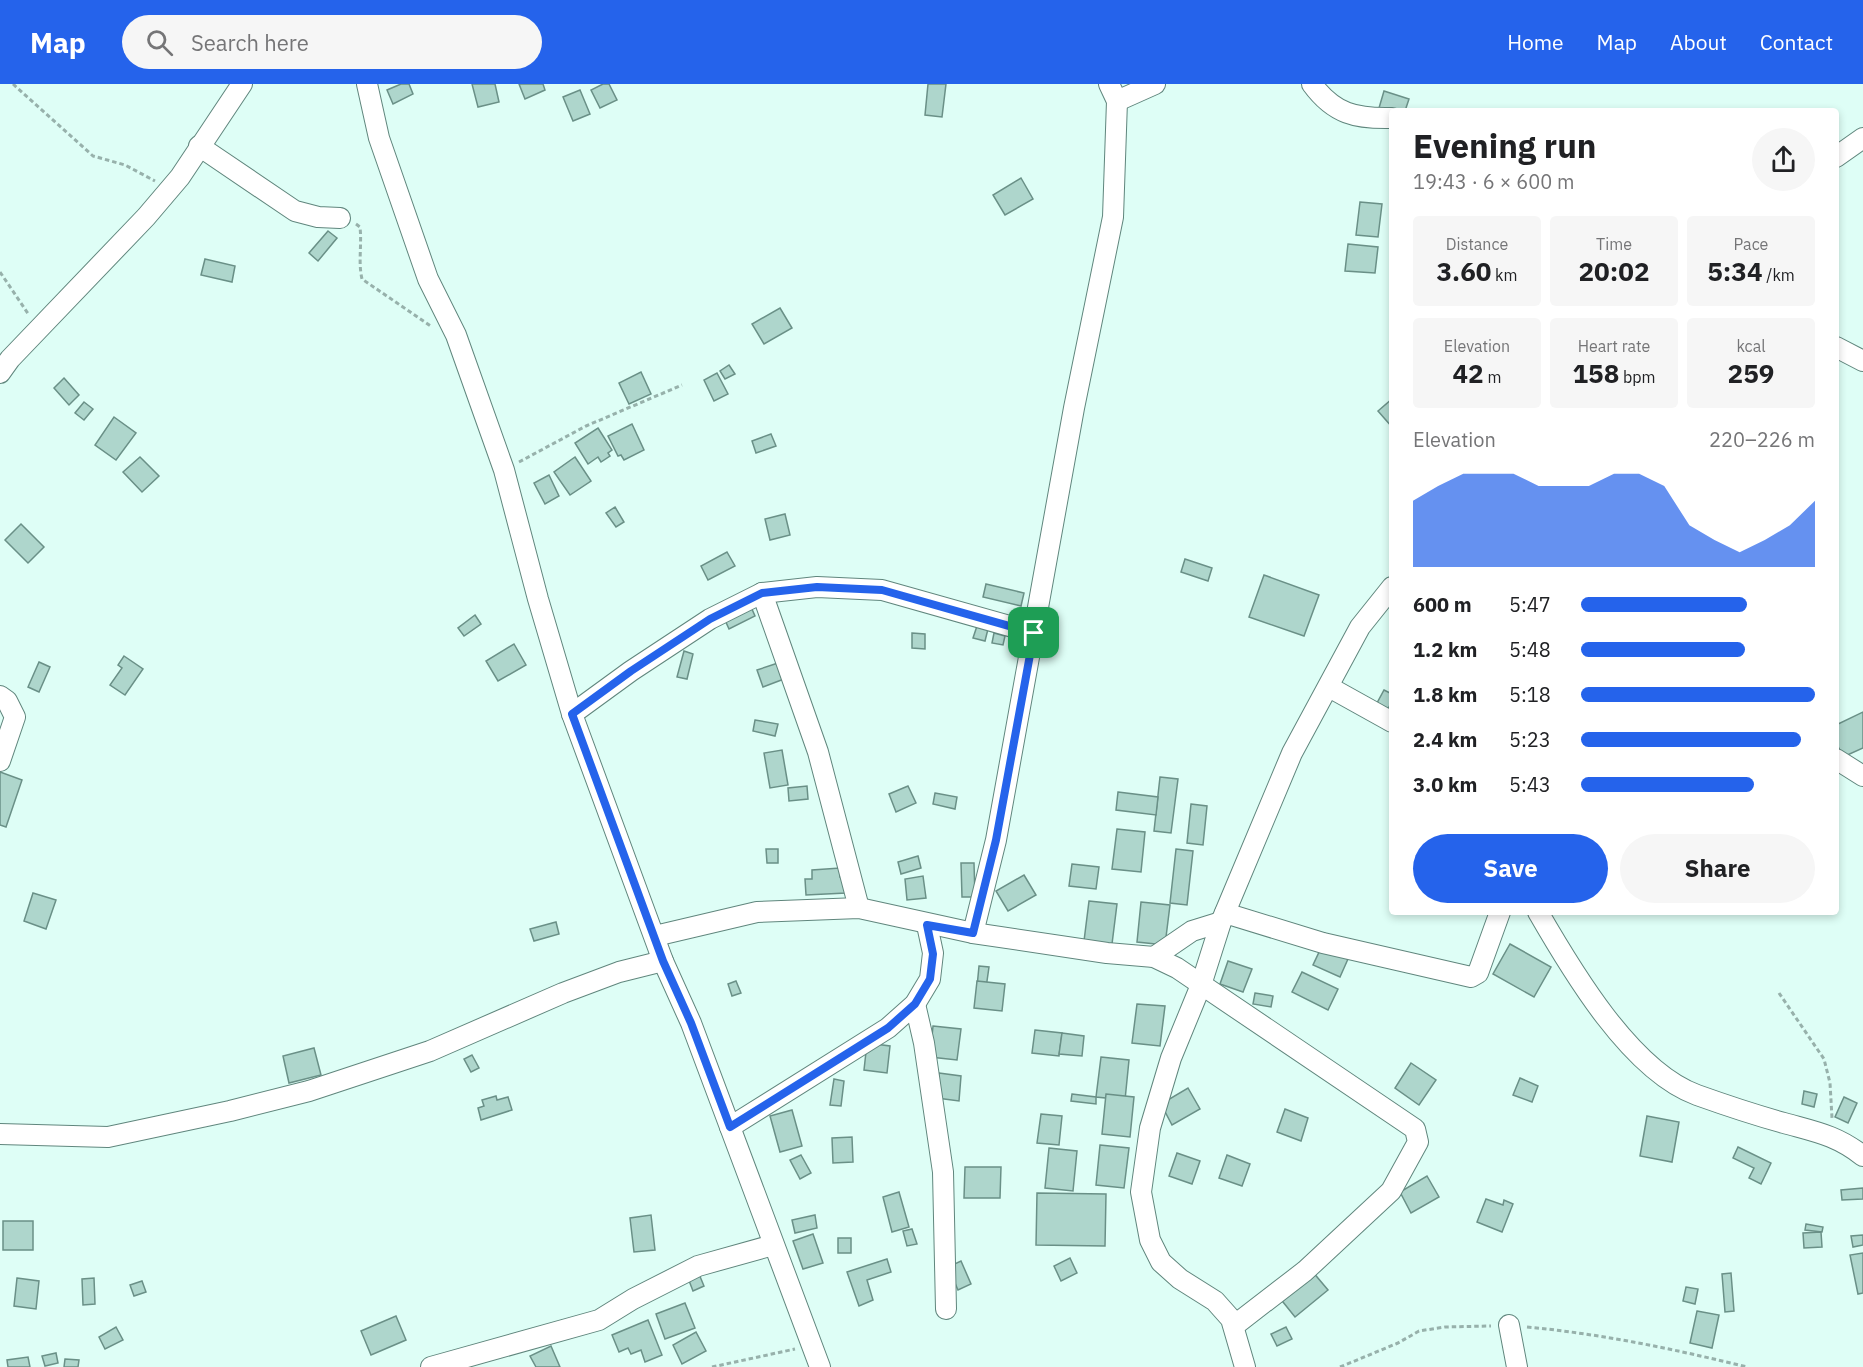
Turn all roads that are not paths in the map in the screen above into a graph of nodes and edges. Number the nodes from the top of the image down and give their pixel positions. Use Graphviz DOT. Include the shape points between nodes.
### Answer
graph roads {
  1 [pos="242,84"];
  2 [pos="367,84"];
  3 [pos="1155,84"];
  4 [pos="1312,84"];
  5 [pos="1113,92"];
  6 [pos="1389,118"];
  7 [pos="1863,138"];
  8 [pos="199,146"];
  9 [pos="1839,155"];
  10 [pos="340,218"];
  11 [pos="1839,348"];
  12 [pos="1863,361"];
  13 [pos="0,373"];
  14 [pos="1389,591"];
  15 [pos="762,593"];
  16 [pos="1034,633"];
  17 [pos="1329,687"];
  18 [pos="0,696"];
  19 [pos="572,714"];
  20 [pos="1389,720"];
  21 [pos="0,761"];
  22 [pos="1839,761"];
  23 [pos="1863,776"];
  24 [pos="859,908"];
  25 [pos="1499,915"];
  26 [pos="1540,915"];
  27 [pos="1223,918"];
  28 [pos="927,925"];
  29 [pos="973,933"];
  30 [pos="655,936"];
  31 [pos="1154,957"];
  32 [pos="663,961"];
  33 [pos="1201,985"];
  34 [pos="915,1004"];
  35 [pos="730,1127"];
  36 [pos="0,1134"];
  37 [pos="1863,1156"];
  38 [pos="774,1245"];
  39 [pos="946,1309"];
  40 [pos="1235,1325"];
  41 [pos="1509,1325"];
  42 [pos="431,1367"];
  43 [pos="820,1367"];
  44 [pos="1245,1367"];
  45 [pos="1517,1367"];
  1 -- 8 [label="street"];
  2 -- 19 [label="street" via="379,138 428,279 456,334 504,470"];
  3 -- 5 [label="street"];
  4 -- 6 [label="street" via="1324,100 1340,111 1359,117"];
  5 -- 16 [label="street" via="1117,153 1113,217"];
  7 -- 9 [label="street"];
  8 -- 10 [label="street" via="296,211"];
  8 -- 13 [label="street" via="146,217"];
  11 -- 12 [label="street"];
  14 -- 17 [label="street" via="1360,627"];
  15 -- 16 [label="street" via="817,587 882,590"];
  15 -- 19 [label="street" via="710,619"];
  15 -- 24 [label="street" via="818,752"];
  16 -- 29 [label="street" via="996,840"];
  17 -- 20 [label="street"];
  17 -- 27 [label="street" via="1292,753"];
  18 -- 21 [label="street" via="7,700 15,717"];
  19 -- 30 [label="street"];
  22 -- 23 [label="street"];
  24 -- 28 [label="street"];
  24 -- 30 [label="street" via="757,912"];
  25 -- 27 [label="street" via="1478,973 1471,977"];
  26 -- 37 [label="street" via="1620,1037 1652,1068 1694,1094 1833,1136"];
  27 -- 31 [label="street" via="1192,931"];
  27 -- 33 [label="street"];
  28 -- 29 [label="street"];
  28 -- 34 [label="street" via="933,954 930,979"];
  29 -- 31 [label="street"];
  30 -- 32 [label="street"];
  31 -- 33 [label="street"];
  32 -- 35 [label="street"];
  32 -- 36 [label="street" via="574,989 430,1052 309,1091 108,1137"];
  33 -- 40 [label="street" via="1171,1058 1150,1128 1141,1192 1150,1240 1161,1263 1215,1301"];
  33 -- 40 [label="street" via="1415,1129 1418,1142 1391,1191 1305,1271"];
  34 -- 35 [label="street" via="888,1028"];
  34 -- 39 [label="street" via="943,1172"];
  35 -- 38 [label="street"];
  38 -- 42 [label="street" via="698,1266 599,1320"];
  38 -- 43 [label="street"];
  40 -- 44 [label="street"];
  41 -- 45 [label="street"];
}
